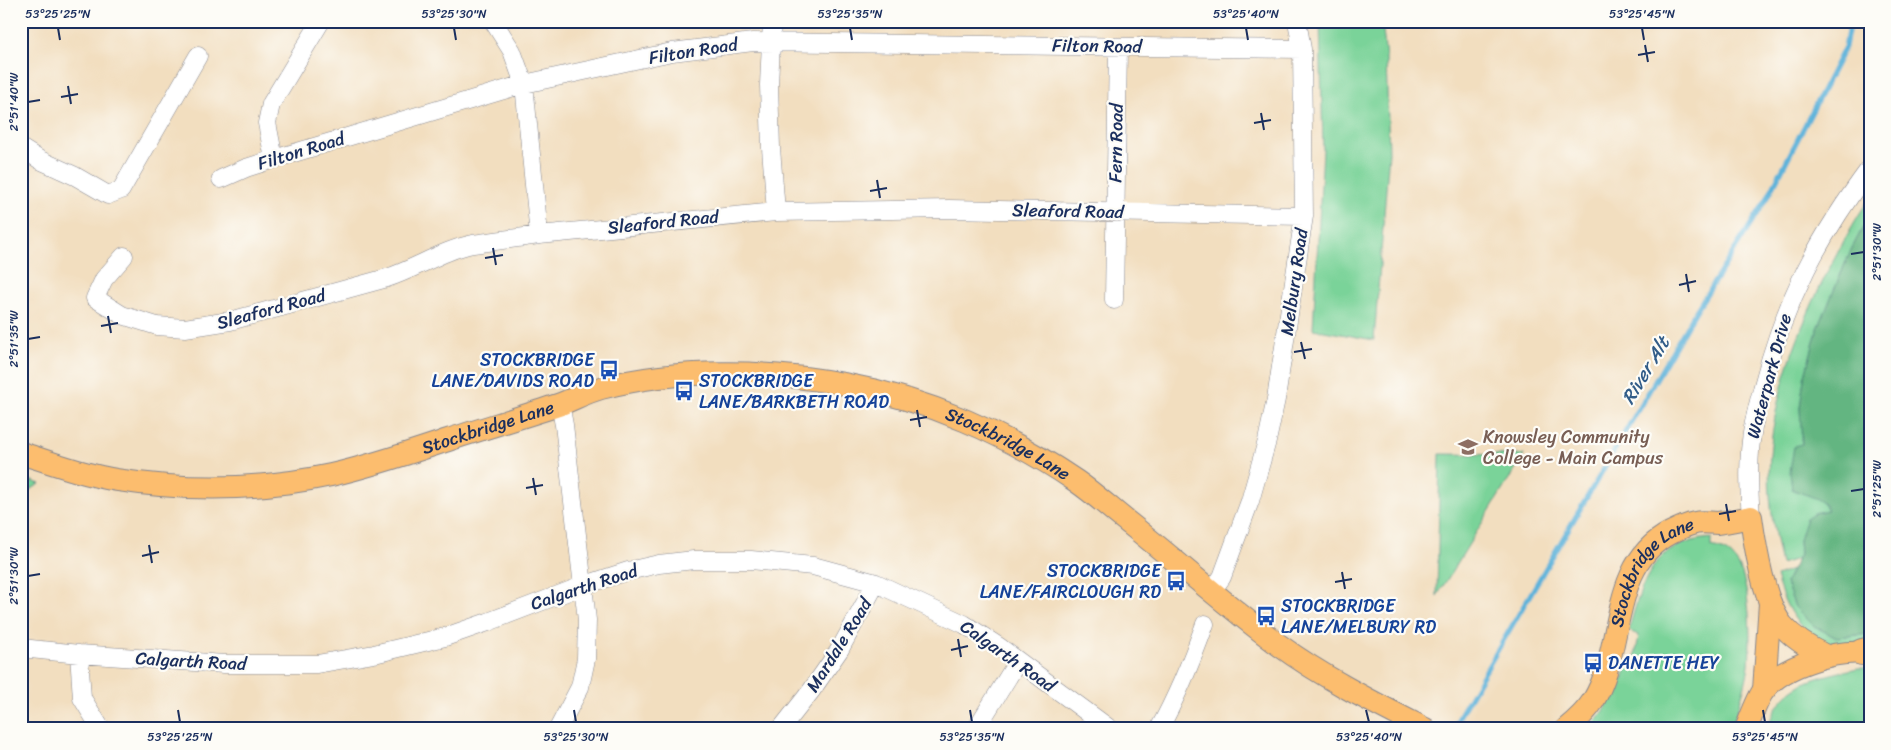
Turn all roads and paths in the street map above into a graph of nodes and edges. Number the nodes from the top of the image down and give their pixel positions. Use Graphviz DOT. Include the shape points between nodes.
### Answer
graph roads {
  1 [pos="321,21"];
  2 [pos="492,21"];
  3 [pos="772,21"];
  4 [pos="1298,21"];
  5 [pos="772,41"];
  6 [pos="1118,47"];
  7 [pos="1302,49"];
  8 [pos="198,56"];
  9 [pos="524,84"];
  10 [pos="21,148"];
  11 [pos="274,158"];
  12 [pos="1870,168"];
  13 [pos="221,179"];
  14 [pos="776,212"];
  15 [pos="1115,212"];
  16 [pos="1304,216"];
  17 [pos="539,235"];
  18 [pos="124,256"];
  19 [pos="1114,300"];
  20 [pos="560,404"];
  21 [pos="21,453"];
  22 [pos="1751,517"];
  23 [pos="876,583"];
  24 [pos="582,586"];
  25 [pos="1212,591"];
  26 [pos="1770,604"];
  27 [pos="1205,624"];
  28 [pos="21,648"];
  29 [pos="1867,652"];
  30 [pos="79,654"];
  31 [pos="1826,656"];
  32 [pos="1018,661"];
  33 [pos="1764,690"];
  34 [pos="1747,728"];
  35 [pos="101,729"];
  36 [pos="558,729"];
  37 [pos="781,729"];
  38 [pos="976,729"];
  39 [pos="1110,729"];
  40 [pos="1159,729"];
  41 [pos="1425,729"];
  42 [pos="1566,729"];
  1 -- 11 [label="street" via="271,104 267,124"];
  2 -- 9 [label="street" via="512,51"];
  3 -- 5 [label="street"];
  4 -- 7 [label="street, Melbury Road"];
  5 -- 6 [label="street, Filton Road"];
  5 -- 9 [label="street, Filton Road" via="672,52"];
  5 -- 14 [label="street" via="769,86"];
  6 -- 7 [label="street, Filton Road"];
  6 -- 15 [label="street, Fern Road"];
  7 -- 16 [label="street, Melbury Road"];
  8 -- 10 [label="street" via="121,190 108,195"];
  9 -- 11 [label="street, Filton Road"];
  9 -- 17 [label="street"];
  11 -- 13 [label="street, Filton Road"];
  12 -- 22 [label="street, Waterpark Drive" via="1812,255 1781,323 1751,441"];
  14 -- 15 [label="street, Sleaford Road" via="949,209"];
  14 -- 17 [label="street, Sleaford Road"];
  15 -- 16 [label="street, Sleaford Road"];
  15 -- 19 [label="street, Fern Road"];
  16 -- 25 [label="street, Melbury Road" via="1267,442 1232,554"];
  17 -- 18 [label="street, Sleaford Road" via="462,246 387,278 230,321 185,328 157,326 122,315 95,298 104,280"];
  20 -- 21 [label="main road, Stockbridge Lane" via="368,466 303,480 240,487 198,488 115,480"];
  20 -- 24 [label="street"];
  20 -- 25 [label="main road, Stockbridge Lane" via="600,388 699,374 790,376 889,394 976,425 1034,454 1079,483"];
  22 -- 26 [label="main road"];
  22 -- 42 [label="main road, Stockbridge Lane" via="1695,523 1664,536 1652,546 1628,583 1607,669 1593,702"];
  23 -- 24 [label="street, Calgarth Road" via="813,566 751,560 694,560 628,571"];
  23 -- 32 [label="street, Calgarth Road" via="964,624"];
  23 -- 37 [label="street, Mardale Road" via="840,650"];
  24 -- 30 [label="street, Calgarth Road" via="445,637 317,664 224,664"];
  24 -- 36 [label="street" via="587,620 586,659 580,687"];
  25 -- 41 [label="main road, Stockbridge Lane" via="1310,665"];
  26 -- 31 [label="main road" via="1781,624 1793,636"];
  26 -- 33 [label="main road"];
  27 -- 40 [label="street" via="1175,700"];
  28 -- 30 [label="street, Calgarth Road"];
  29 -- 31 [label="main road"];
  30 -- 35 [label="street" via="82,698"];
  31 -- 33 [label="main road" via="1791,670"];
  32 -- 38 [label="street"];
  32 -- 39 [label="street, Calgarth Road"];
  33 -- 34 [label="main road"];
}
